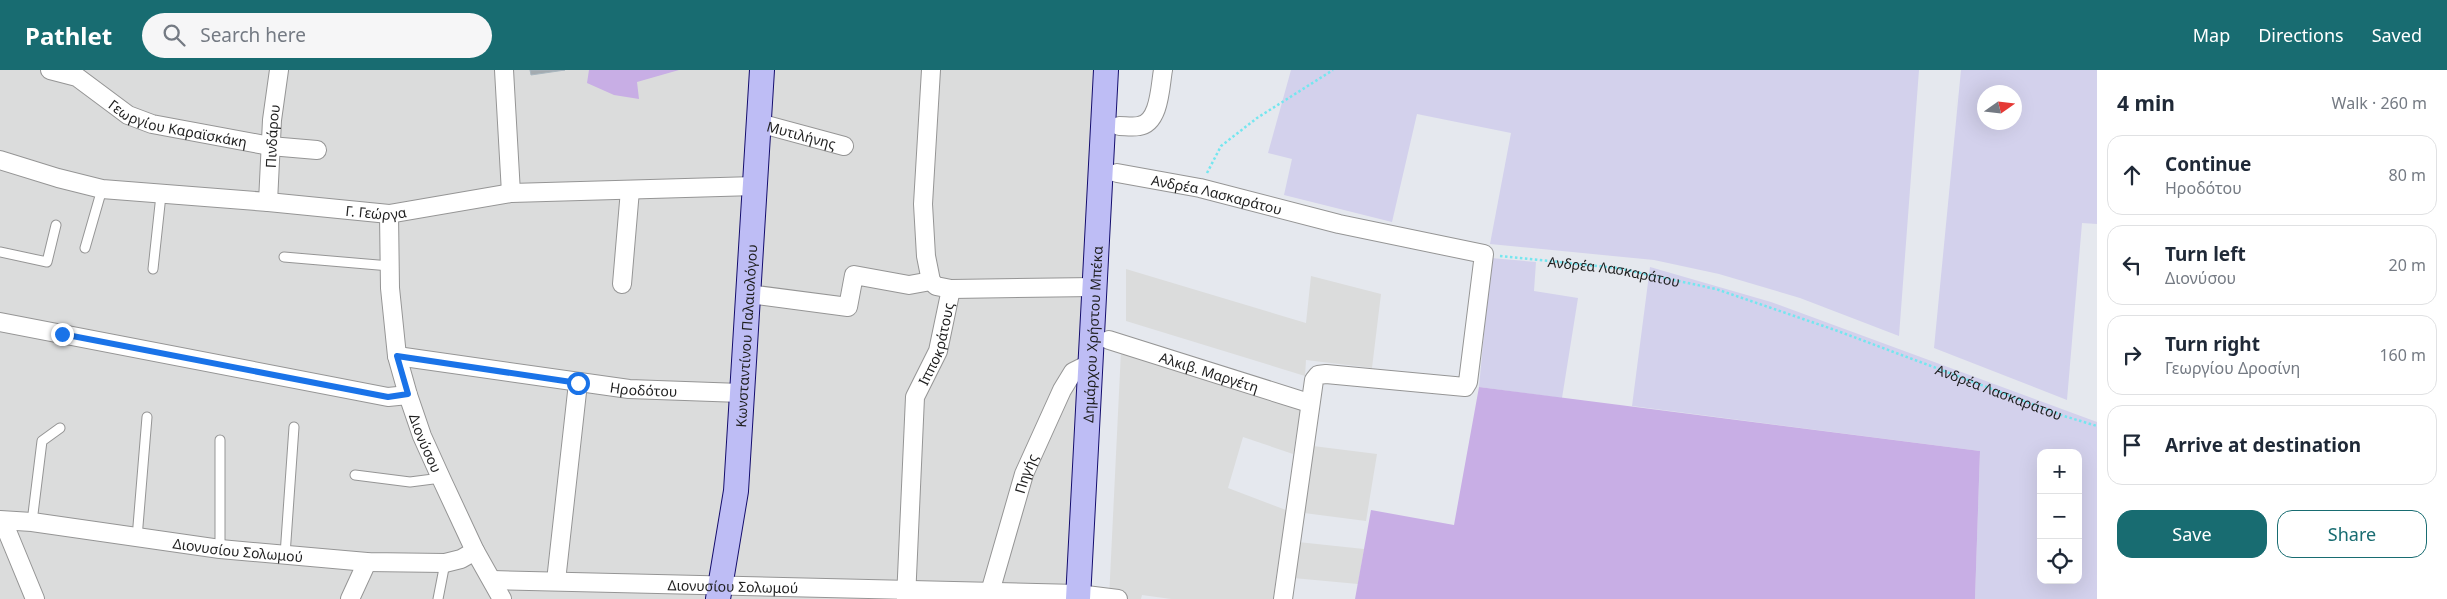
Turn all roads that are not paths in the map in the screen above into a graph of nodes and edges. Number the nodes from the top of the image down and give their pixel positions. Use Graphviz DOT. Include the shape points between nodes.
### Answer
graph roads {
  1 [pos="50,70"];
  2 [pos="279,70"];
  3 [pos="504,70"];
  4 [pos="762,70"];
  5 [pos="931,70"];
  6 [pos="1106,70"];
  7 [pos="1122,70"];
  8 [pos="1163,70"];
  9 [pos="77,74"];
  10 [pos="759,123"];
  11 [pos="1119,126"];
  12 [pos="270,146"];
  13 [pos="844,146"];
  14 [pos="317,150"];
  15 [pos="0,160"];
  16 [pos="1116,173"];
  17 [pos="755,186"];
  18 [pos="102,189"];
  19 [pos="630,190"];
  20 [pos="511,193"];
  21 [pos="161,194"];
  22 [pos="268,202"];
  23 [pos="389,214"];
  24 [pos="56,225"];
  25 [pos="85,248"];
  26 [pos="0,252"];
  27 [pos="284,257"];
  28 [pos="390,266"];
  29 [pos="154,269"];
  30 [pos="931,281"];
  31 [pos="622,284"];
  32 [pos="1095,287"];
  33 [pos="951,289"];
  34 [pos="749,294"];
  35 [pos="0,322"];
  36 [pos="1108,340"];
  37 [pos="397,356"];
  38 [pos="1090,368"];
  39 [pos="578,383"];
  40 [pos="741,393"];
  41 [pos="408,394"];
  42 [pos="1309,403"];
  43 [pos="147,417"];
  44 [pos="294,427"];
  45 [pos="60,428"];
  46 [pos="220,440"];
  47 [pos="355,475"];
  48 [pos="441,478"];
  49 [pos="4,521"];
  50 [pos="32,522"];
  51 [pos="137,538"];
  52 [pos="220,549"];
  53 [pos="475,551"];
  54 [pos="285,555"];
  55 [pos="367,562"];
  56 [pos="445,564"];
  57 [pos="492,580"];
  58 [pos="556,581"];
  59 [pos="719,592"];
  60 [pos="793,592"];
  61 [pos="906,595"];
  62 [pos="989,596"];
  63 [pos="1086,597"];
  64 [pos="35,599"];
  65 [pos="350,599"];
  66 [pos="438,599"];
  67 [pos="502,599"];
  68 [pos="1118,599"];
  69 [pos="1283,599"];
  1 -- 9 [label="street, Γεωργίου Καραϊσκάκη"];
  2 -- 12 [label="street, Πινδάρου"];
  3 -- 20 [label="street"];
  4 -- 10 [label="main road, Κωνσταντίνου Παλαιολόγου"];
  5 -- 30 [label="street, Ιπποκράτους" via="923,204"];
  6 -- 32 [label="main road, Δημάρχου Χρήστου Μπέκα"];
  7 -- 11 [label="main road, Δημάρχου Χρήστου Μπέκα"];
  8 -- 11 [label="street" via="1156,107 1150,120 1140,126"];
  9 -- 12 [label="street, Γεωργίου Καραϊσκάκη" via="128,115 152,124"];
  10 -- 13 [label="street, Μυτιλήνης"];
  10 -- 17 [label="main road, Κωνσταντίνου Παλαιολόγου"];
  11 -- 16 [label="main road, Δημάρχου Χρήστου Μπέκα"];
  12 -- 14 [label="street, Γεωργίου Καραϊσκάκη"];
  12 -- 22 [label="street, Πινδάρου"];
  15 -- 18 [label="street, Γ. Γεώργα"];
  16 -- 36 [label="main road, Δημάρχου Χρήστου Μπέκα"];
  16 -- 42 [label="street, Ανδρέα Λασκαράτου" via="1200,188 1339,224 1484,254 1465,387 1326,374 1318,375 1314,380"];
  17 -- 19 [label="street, Γ. Γεώργα"];
  17 -- 34 [label="main road, Κωνσταντίνου Παλαιολόγου"];
  18 -- 21 [label="street, Γ. Γεώργα"];
  18 -- 25 [label="lane"];
  19 -- 20 [label="street, Γ. Γεώργα"];
  19 -- 31 [label="street"];
  20 -- 23 [label="street, Γ. Γεώργα"];
  21 -- 22 [label="street, Γ. Γεώργα"];
  21 -- 29 [label="lane"];
  22 -- 23 [label="street, Γ. Γεώργα"];
  23 -- 28 [label="street, Διονύσου"];
  24 -- 26 [label="lane" via="47,262"];
  27 -- 28 [label="lane"];
  28 -- 37 [label="street, Διονύσου"];
  30 -- 33 [label="street, Ιπποκράτους" via="936,286"];
  30 -- 34 [label="street" via="909,285 854,275 848,307"];
  32 -- 33 [label="street"];
  32 -- 38 [label="main road, Δημάρχου Χρήστου Μπέκα"];
  33 -- 61 [label="street, Ιπποκράτους" via="938,351 914,398"];
  34 -- 40 [label="main road, Κωνσταντίνου Παλαιολόγου"];
  35 -- 41 [label="street" via="388,397"];
  36 -- 42 [label="street, Αλκιβ. Μαργέτη"];
  36 -- 63 [label="main road, Δημάρχου Χρήστου Μπέκα"];
  37 -- 39 [label="street, Ηροδότου"];
  37 -- 41 [label="street, Διονύσου"];
  38 -- 62 [label="street, Πηγής" via="1083,367 1073,372 1028,466"];
  38 -- 63 [label="main road, Δημάρχου Χρήστου Μπέκα"];
  39 -- 40 [label="street, Ηροδότου" via="629,389"];
  39 -- 58 [label="street"];
  40 -- 59 [label="main road, Κωνσταντίνου Παλαιολόγου" via="736,491"];
  41 -- 48 [label="street, Διονύσου"];
  42 -- 69 [label="street"];
  43 -- 51 [label="lane"];
  44 -- 54 [label="lane"];
  45 -- 50 [label="lane" via="42,441"];
  46 -- 52 [label="lane"];
  47 -- 48 [label="lane" via="410,482"];
  48 -- 53 [label="street, Διονύσου"];
  49 -- 50 [label="street, Διονυσίου Σολωμού"];
  49 -- 64 [label="street"];
  50 -- 51 [label="street, Διονυσίου Σολωμού"];
  51 -- 52 [label="street, Διονυσίου Σολωμού"];
  52 -- 54 [label="street, Διονυσίου Σολωμού"];
  53 -- 56 [label="street, Διονυσίου Σολωμού"];
  53 -- 57 [label="street, Διονύσου"];
  54 -- 55 [label="street, Διονυσίου Σολωμού"];
  55 -- 56 [label="street, Διονυσίου Σολωμού"];
  55 -- 65 [label="street"];
  56 -- 66 [label="lane"];
  57 -- 58 [label="street, Διονυσίου Σολωμού"];
  57 -- 67 [label="street, Διονύσου"];
  58 -- 59 [label="street, Διονυσίου Σολωμού"];
  59 -- 60 [label="street, Διονυσίου Σολωμού"];
  60 -- 61 [label="street, Διονυσίου Σολωμού"];
  61 -- 62 [label="street, Διονυσίου Σολωμού"];
  62 -- 63 [label="street, Διονυσίου Σολωμού"];
  63 -- 68 [label="street, Διονυσίου Σολωμού"];
}
